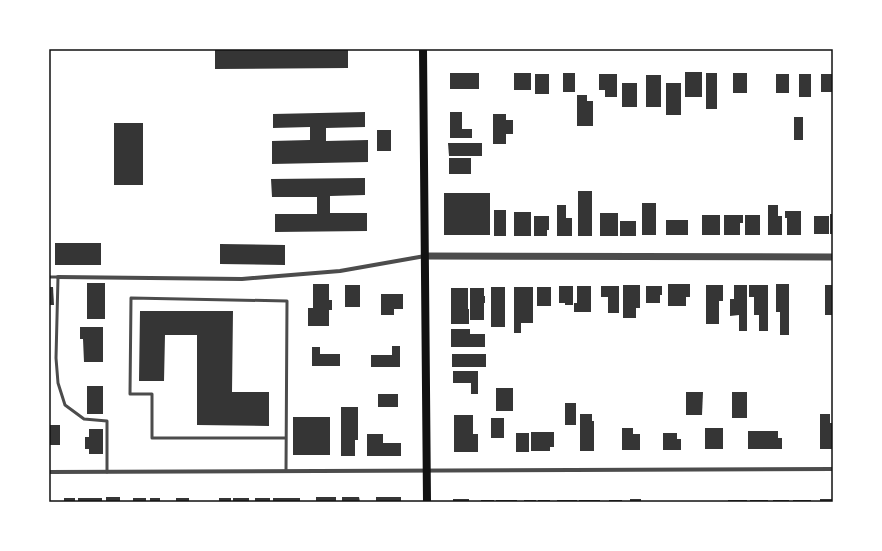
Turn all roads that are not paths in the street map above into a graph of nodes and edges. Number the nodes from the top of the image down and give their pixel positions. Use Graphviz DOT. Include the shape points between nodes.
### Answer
graph roads {
  1 [pos="423,49"];
  2 [pos="425,256"];
  3 [pos="833,257"];
  4 [pos="49,277"];
  5 [pos="58,277"];
  6 [pos="286,438"];
  7 [pos="833,469"];
  8 [pos="286,471"];
  9 [pos="49,472"];
  10 [pos="107,472"];
  11 [pos="426,472"];
  12 [pos="426,502"];
  1 -- 2 [label="main road"];
  2 -- 3 [label="street"];
  2 -- 5 [label="street" via="340,271 242,279"];
  2 -- 11 [label="main road"];
  4 -- 5 [label="lane"];
  5 -- 10 [label="lane" via="58,383 65,405 84,419 107,421"];
  6 -- 6 [label="lane" via="288,301 131,298 130,394 152,394 152,438"];
  6 -- 8 [label="lane"];
  7 -- 11 [label="street"];
  8 -- 10 [label="street"];
  8 -- 11 [label="street"];
  9 -- 10 [label="street"];
  11 -- 12 [label="main road"];
}
